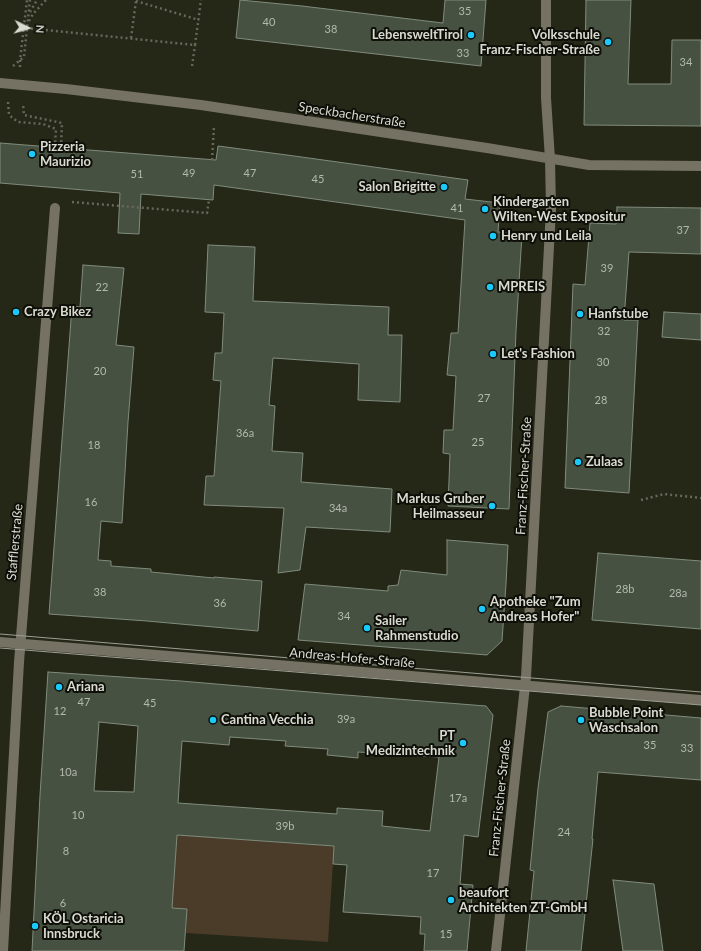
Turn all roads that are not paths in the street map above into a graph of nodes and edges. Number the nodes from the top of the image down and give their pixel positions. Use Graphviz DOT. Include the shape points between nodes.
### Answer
graph roads {
  1 [pos="546,0"];
  2 [pos="0,83"];
  3 [pos="550,159"];
  4 [pos="701,166"];
  5 [pos="55,208"];
  6 [pos="0,642"];
  7 [pos="20,644"];
  8 [pos="525,685"];
  9 [pos="701,700"];
  10 [pos="3,951"];
  11 [pos="496,951"];
  1 -- 3 [label="street, Franz-Fischer-Straße" via="546,98"];
  2 -- 3 [label="street, Speckbacherstraße" via="215,107"];
  3 -- 4 [label="street, Speckbacherstraße" via="589,165"];
  3 -- 8 [label="street, Franz-Fischer-Straße" via="551,209"];
  5 -- 7 [label="street, Stafflerstraße"];
  6 -- 7 [label="street, Andreas-Hofer-Straße"];
  7 -- 8 [label="street, Andreas-Hofer-Straße"];
  7 -- 10 [label="street, Stafflerstraße"];
  8 -- 9 [label="street, Andreas-Hofer-Straße"];
  8 -- 11 [label="street, Franz-Fischer-Straße"];
}
